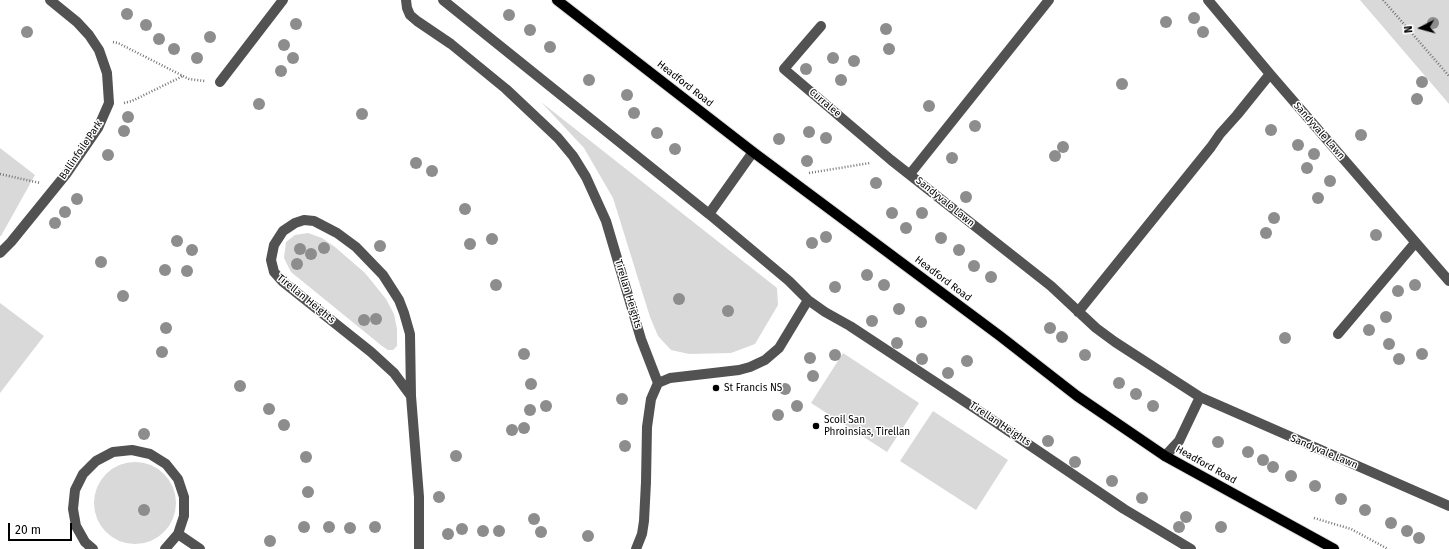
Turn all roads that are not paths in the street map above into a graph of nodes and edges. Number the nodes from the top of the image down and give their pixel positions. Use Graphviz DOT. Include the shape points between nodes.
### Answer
graph roads {
  1 [pos="50,0"];
  2 [pos="283,0"];
  3 [pos="406,0"];
  4 [pos="443,0"];
  5 [pos="557,0"];
  6 [pos="1049,0"];
  7 [pos="1208,0"];
  8 [pos="821,26"];
  9 [pos="1270,74"];
  10 [pos="220,82"];
  11 [pos="753,152"];
  12 [pos="910,174"];
  13 [pos="709,214"];
  14 [pos="1415,243"];
  15 [pos="0,253"];
  16 [pos="1449,281"];
  17 [pos="808,300"];
  18 [pos="1078,312"];
  19 [pos="1338,334"];
  20 [pos="658,383"];
  21 [pos="412,396"];
  22 [pos="1200,397"];
  23 [pos="1165,456"];
  24 [pos="1449,506"];
  25 [pos="178,534"];
  26 [pos="93,549"];
  27 [pos="165,549"];
  28 [pos="200,549"];
  29 [pos="419,549"];
  30 [pos="636,549"];
  31 [pos="1192,549"];
  32 [pos="1334,549"];
  1 -- 15 [label="street, Ballinfoile Park" via="77,22 99,50 108,73 110,103 98,128 56,187"];
  2 -- 10 [label="street"];
  3 -- 20 [label="street, Tirellan Heights" via="406,8 410,15 451,44 506,89 558,138 573,156 586,176 606,221 641,339"];
  4 -- 13 [label="street, Tirellan Heights"];
  5 -- 11 [label="main road, Headford Road"];
  6 -- 12 [label="street, Sandyvale Lawn"];
  7 -- 9 [label="street, Sandyvale Lawn"];
  8 -- 12 [label="street, Curralee" via="784,69"];
  9 -- 14 [label="street, Sandyvale Lawn"];
  9 -- 18 [label="street"];
  11 -- 13 [label="street"];
  11 -- 23 [label="main road, Headford Road" via="1077,396"];
  12 -- 18 [label="street, Sandyvale Lawn" via="1051,286"];
  13 -- 17 [label="street, Tirellan Heights"];
  14 -- 16 [label="street, Sandyvale Lawn"];
  14 -- 19 [label="street"];
  17 -- 20 [label="street" via="778,348 765,360 739,370 670,378"];
  17 -- 31 [label="street, Tirellan Heights" via="1021,438 1124,509"];
  18 -- 22 [label="street, Sandyvale Lawn" via="1115,342"];
  20 -- 30 [label="street" via="651,399 644,521"];
  21 -- 21 [label="street, Tirellan Heights" via="394,373 371,352 274,272 274,245 283,231 304,220 314,221 356,247 383,275 399,300 410,334"];
  21 -- 29 [label="street, Tirellan Heights" via="419,497"];
  22 -- 23 [label="street" via="1179,441"];
  22 -- 24 [label="street, Sandyvale Lawn"];
  23 -- 32 [label="main road, Headford Road"];
  25 -- 26 [label="street" via="184,516 184,497 178,479 166,464 150,454 132,450 113,452 96,461 83,474 75,490 73,508 76,526 85,542"];
  25 -- 27 [label="street"];
  25 -- 28 [label="street"];
}
